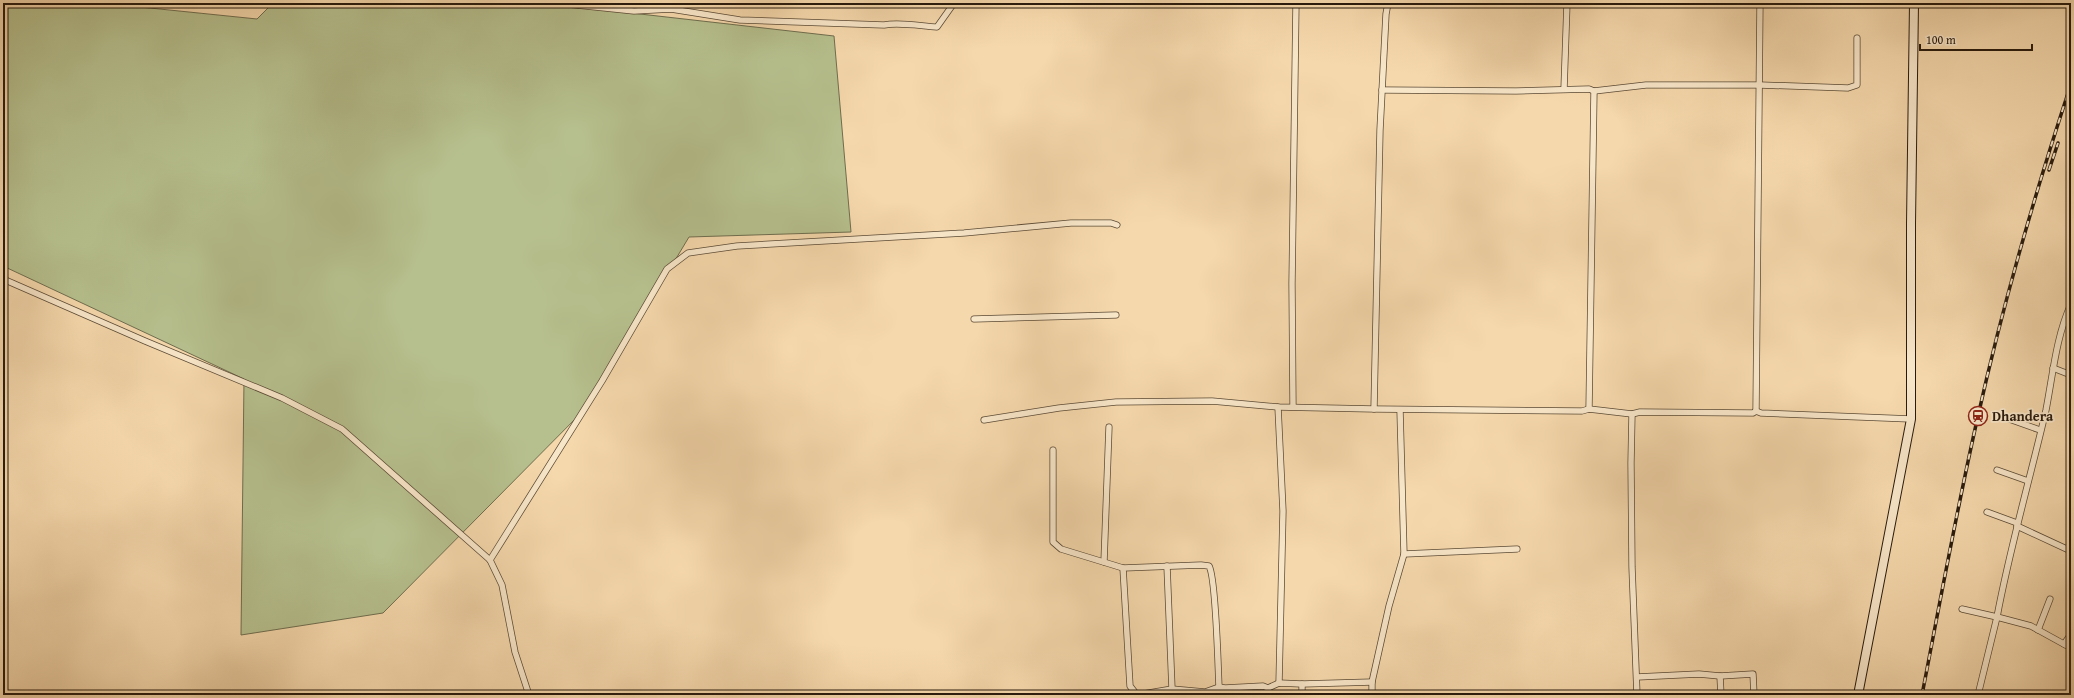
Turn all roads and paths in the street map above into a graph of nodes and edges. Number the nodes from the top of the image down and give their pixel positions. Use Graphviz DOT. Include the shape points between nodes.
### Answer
graph roads {
  1 [pos="557,3"];
  2 [pos="954,3"];
  3 [pos="1296,3"];
  4 [pos="1388,3"];
  5 [pos="1567,3"];
  6 [pos="1760,3"];
  7 [pos="1914,3"];
  8 [pos="581,5"];
  9 [pos="672,6"];
  10 [pos="1857,38"];
  11 [pos="1760,85"];
  12 [pos="1382,90"];
  13 [pos="1564,90"];
  14 [pos="1594,91"];
  15 [pos="1118,226"];
  16 [pos="3,279"];
  17 [pos="2071,304"];
  18 [pos="1116,315"];
  19 [pos="974,319"];
  20 [pos="2053,368"];
  21 [pos="2071,375"];
  22 [pos="1278,406"];
  23 [pos="1293,406"];
  24 [pos="1374,409"];
  25 [pos="1589,409"];
  26 [pos="1400,410"];
  27 [pos="1756,411"];
  28 [pos="1632,414"];
  29 [pos="1911,419"];
  30 [pos="2009,419"];
  31 [pos="984,420"];
  32 [pos="1109,427"];
  33 [pos="2040,430"];
  34 [pos="1053,450"];
  35 [pos="1997,470"];
  36 [pos="2028,481"];
  37 [pos="1987,512"];
  38 [pos="2017,524"];
  39 [pos="1516,549"];
  40 [pos="2071,551"];
  41 [pos="1404,554"];
  42 [pos="490,560"];
  43 [pos="1104,562"];
  44 [pos="1166,566"];
  45 [pos="1123,568"];
  46 [pos="2050,599"];
  47 [pos="1962,609"];
  48 [pos="1997,617"];
  49 [pos="2038,630"];
  50 [pos="2071,634"];
  51 [pos="2064,644"];
  52 [pos="2071,648"];
  53 [pos="1720,676"];
  54 [pos="1637,677"];
  55 [pos="1372,682"];
  56 [pos="1279,683"];
  57 [pos="1302,684"];
  58 [pos="1219,687"];
  59 [pos="1268,688"];
  60 [pos="1172,689"];
  61 [pos="1205,694"];
  62 [pos="529,695"];
  63 [pos="1137,695"];
  64 [pos="1268,695"];
  65 [pos="1302,695"];
  66 [pos="1372,695"];
  67 [pos="1637,695"];
  68 [pos="1721,695"];
  69 [pos="1754,695"];
  70 [pos="1858,695"];
  71 [pos="1978,695"];
  1 -- 8 [label="street"];
  2 -- 9 [label="street" via="937,26 740,20"];
  3 -- 23 [label="street"];
  4 -- 12 [label="street"];
  5 -- 13 [label="street"];
  6 -- 11 [label="street"];
  7 -- 29 [label="street"];
  8 -- 9 [label="street" via="634,11"];
  10 -- 11 [label="street" via="1856,85 1848,88"];
  11 -- 14 [label="street" via="1646,85"];
  11 -- 27 [label="street"];
  12 -- 13 [label="street"];
  12 -- 24 [label="street"];
  13 -- 14 [label="street"];
  14 -- 25 [label="street"];
  15 -- 42 [label="street" via="1071,223 964,233 737,246 688,253 667,269 602,381"];
  16 -- 42 [label="street" via="282,398 342,429"];
  17 -- 20 [label="street"];
  18 -- 19 [label="street"];
  20 -- 21 [label="street"];
  20 -- 33 [label="street"];
  22 -- 23 [label="street"];
  22 -- 31 [label="street" via="1212,401 1116,402"];
  22 -- 56 [label="street" via="1283,511"];
  23 -- 24 [label="street"];
  24 -- 26 [label="street"];
  25 -- 26 [label="street"];
  25 -- 28 [label="street"];
  26 -- 41 [label="street"];
  27 -- 28 [label="street"];
  27 -- 29 [label="street"];
  28 -- 54 [label="street" via="1632,567"];
  29 -- 70 [label="street"];
  30 -- 33 [label="street"];
  32 -- 43 [label="street"];
  33 -- 36 [label="street"];
  34 -- 43 [label="street" via="1053,542 1061,549"];
  35 -- 36 [label="street"];
  36 -- 38 [label="street"];
  37 -- 38 [label="street"];
  38 -- 40 [label="street"];
  38 -- 48 [label="street"];
  39 -- 41 [label="street"];
  41 -- 55 [label="street"];
  42 -- 62 [label="street" via="502,585 515,652"];
  43 -- 45 [label="street"];
  44 -- 45 [label="street"];
  44 -- 58 [label="street" via="1201,565 1209,566 1211,570"];
  44 -- 60 [label="street"];
  45 -- 63 [label="street" via="1130,686"];
  46 -- 49 [label="street"];
  47 -- 48 [label="street"];
  48 -- 49 [label="street"];
  48 -- 71 [label="street"];
  49 -- 51 [label="street"];
  50 -- 51 [label="street"];
  51 -- 52 [label="street"];
  53 -- 54 [label="street" via="1699,674"];
  53 -- 68 [label="street"];
  53 -- 69 [label="street" via="1753,674"];
  54 -- 67 [label="street"];
  55 -- 57 [label="street"];
  55 -- 66 [label="street"];
  56 -- 57 [label="street"];
  56 -- 59 [label="street"];
  57 -- 65 [label="street"];
  58 -- 59 [label="street"];
  58 -- 61 [label="street"];
  59 -- 64 [label="street"];
  60 -- 61 [label="street"];
  60 -- 63 [label="street"];
}
